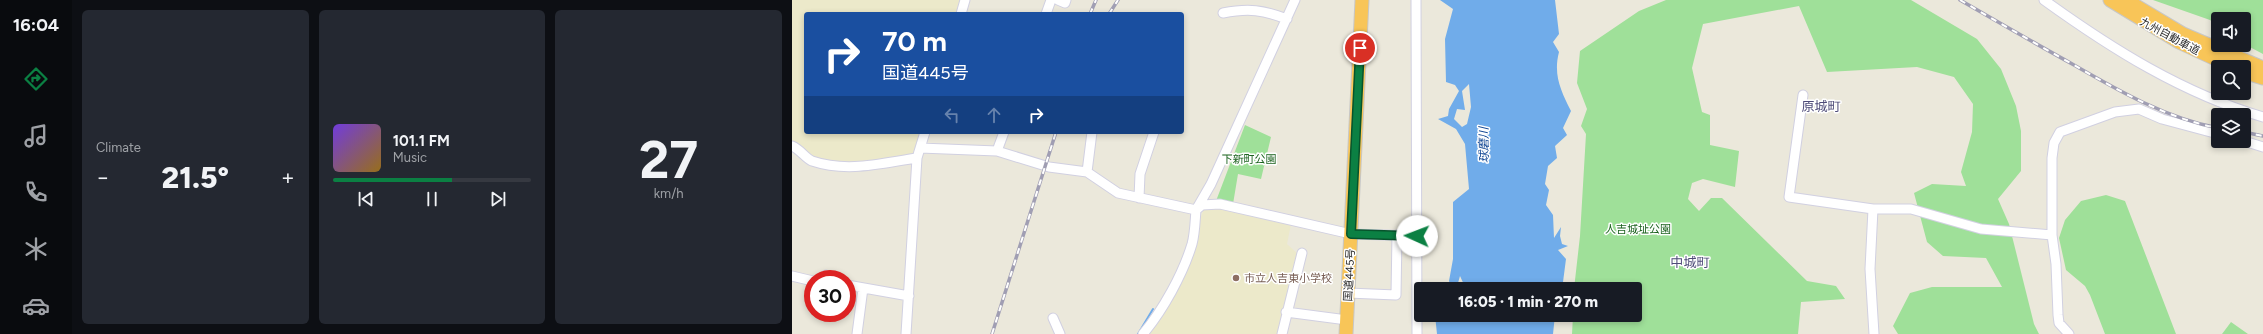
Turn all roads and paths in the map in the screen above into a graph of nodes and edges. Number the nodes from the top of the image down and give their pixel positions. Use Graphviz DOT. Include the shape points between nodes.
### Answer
graph roads {
  1 [pos="965,0"];
  2 [pos="1051,0"];
  3 [pos="1058,0"];
  4 [pos="1066,0"];
  5 [pos="1295,0"];
  6 [pos="1362,0"];
  7 [pos="1416,0"];
  8 [pos="2044,0"];
  9 [pos="2110,0"];
  10 [pos="2126,0"];
  11 [pos="962,12"];
  12 [pos="1047,12"];
  13 [pos="1223,12"];
  14 [pos="1287,19"];
  15 [pos="2218,60"];
  16 [pos="2263,68"];
  17 [pos="2251,74"];
  18 [pos="2263,78"];
  19 [pos="1803,95"];
  20 [pos="2263,117"];
  21 [pos="2211,132"];
  22 [pos="924,134"];
  23 [pos="1003,134"];
  24 [pos="1092,134"];
  25 [pos="1153,134"];
  26 [pos="2251,143"];
  27 [pos="792,146"];
  28 [pos="2263,147"];
  29 [pos="920,148"];
  30 [pos="997,151"];
  31 [pos="917,158"];
  32 [pos="1087,172"];
  33 [pos="1139,198"];
  34 [pos="1873,209"];
  35 [pos="1196,210"];
  36 [pos="1351,234"];
  37 [pos="1397,235"];
  38 [pos="2052,235"];
  39 [pos="1417,236"];
  40 [pos="1302,253"];
  41 [pos="792,276"];
  42 [pos="804,279"];
  43 [pos="856,287"];
  44 [pos="862,288"];
  45 [pos="1348,293"];
  46 [pos="909,296"];
  47 [pos="1286,312"];
  48 [pos="1053,318"];
  49 [pos="1347,320"];
  50 [pos="857,334"];
  51 [pos="906,334"];
  52 [pos="1060,334"];
  53 [pos="1143,334"];
  54 [pos="1282,334"];
  55 [pos="1346,334"];
  56 [pos="1417,334"];
  57 [pos="1874,334"];
  58 [pos="2069,334"];
  1 -- 11 [label="street"];
  2 -- 12 [label="street"];
  3 -- 4 [label="street"];
  5 -- 14 [label="street"];
  6 -- 36 [label="highway, 国道445号"];
  7 -- 39 [label="street"];
  8 -- 20 [label="street" via="2112,48 2154,73"];
  9 -- 15 [label="highway, 九州自動車道" via="2179,42"];
  10 -- 16 [label="highway, 九州自動車道" via="2183,34"];
  13 -- 14 [label="street" via="1265,10"];
  14 -- 35 [label="street"];
  17 -- 18 [label="highway"];
  19 -- 34 [label="street" via="1789,198"];
  21 -- 38 [label="street" via="2162,119 2139,109 2115,112 2060,132 2054,143 2052,158"];
  22 -- 29 [label="street"];
  23 -- 30 [label="street"];
  24 -- 32 [label="street"];
  25 -- 33 [label="street" via="1140,174"];
  26 -- 28 [label="street"];
  27 -- 31 [label="street" via="810,160 832,165 868,167"];
  29 -- 30 [label="street"];
  29 -- 31 [label="street"];
  30 -- 32 [label="street" via="1049,167"];
  31 -- 46 [label="street"];
  32 -- 33 [label="street" via="1118,193"];
  33 -- 35 [label="street"];
  34 -- 38 [label="street" via="1911,209 1981,229"];
  34 -- 57 [label="street" via="1870,269"];
  35 -- 36 [label="street" via="1202,205 1220,204"];
  35 -- 53 [label="street" via="1188,255 1157,317"];
  36 -- 37 [label="street"];
  36 -- 45 [label="highway, 国道445号"];
  37 -- 39 [label="street"];
  37 -- 45 [label="street" via="1396,295"];
  38 -- 58 [label="street" via="2059,323"];
  39 -- 56 [label="street"];
  40 -- 47 [label="street"];
  41 -- 42 [label="street"];
  43 -- 44 [label="street"];
  44 -- 46 [label="street"];
  44 -- 50 [label="street"];
  45 -- 49 [label="highway, 国道445号"];
  46 -- 51 [label="street"];
  47 -- 49 [label="street"];
  47 -- 54 [label="street"];
  48 -- 52 [label="street"];
  49 -- 55 [label="highway, 国道445号"];
}
